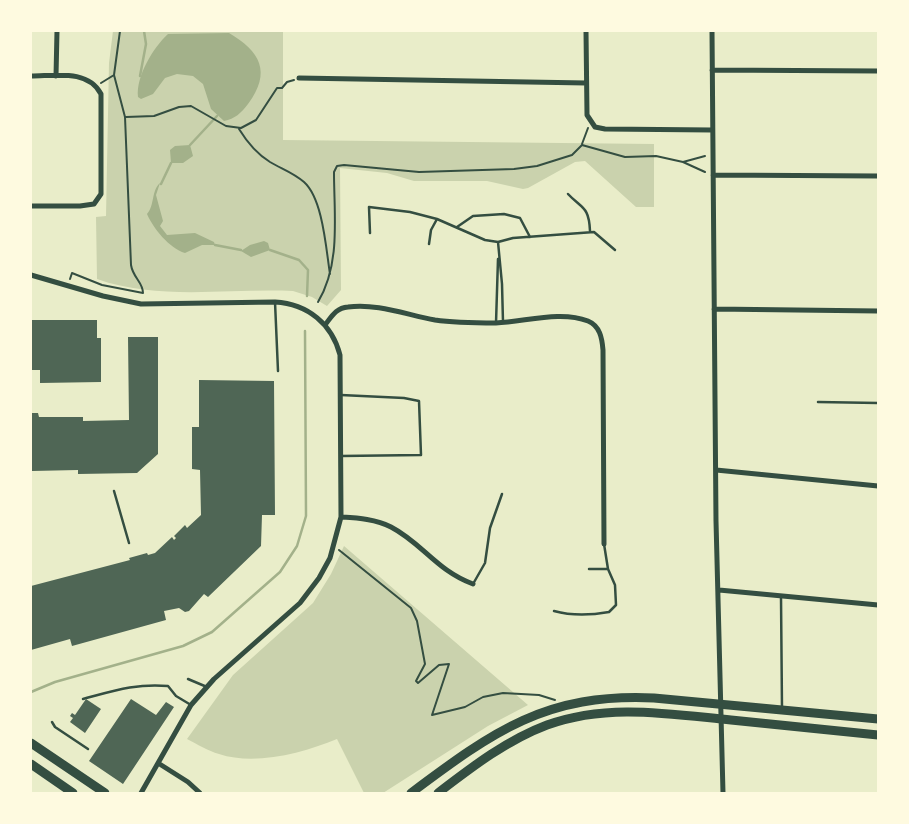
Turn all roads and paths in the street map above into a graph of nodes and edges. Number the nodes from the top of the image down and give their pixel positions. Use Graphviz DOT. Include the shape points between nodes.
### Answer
graph roads {
  1 [pos="57,31"];
  2 [pos="120,31"];
  3 [pos="586,31"];
  4 [pos="712,31"];
  5 [pos="712,70"];
  6 [pos="878,71"];
  7 [pos="114,74"];
  8 [pos="31,76"];
  9 [pos="56,76"];
  10 [pos="299,78"];
  11 [pos="287,82"];
  12 [pos="586,84"];
  13 [pos="97,86"];
  14 [pos="125,117"];
  15 [pos="590,121"];
  16 [pos="238,128"];
  17 [pos="712,130"];
  18 [pos="582,146"];
  19 [pos="704,156"];
  20 [pos="683,162"];
  21 [pos="705,172"];
  22 [pos="713,175"];
  23 [pos="878,176"];
  24 [pos="568,194"];
  25 [pos="31,206"];
  26 [pos="436,219"];
  27 [pos="457,227"];
  28 [pos="590,231"];
  29 [pos="370,233"];
  30 [pos="530,237"];
  31 [pos="498,242"];
  32 [pos="429,244"];
  33 [pos="615,250"];
  34 [pos="498,259"];
  35 [pos="330,274"];
  36 [pos="31,275"];
  37 [pos="68,285"];
  38 [pos="275,302"];
  39 [pos="318,302"];
  40 [pos="714,309"];
  41 [pos="878,311"];
  42 [pos="503,322"];
  43 [pos="496,323"];
  44 [pos="326,325"];
  45 [pos="278,370"];
  46 [pos="341,395"];
  47 [pos="818,402"];
  48 [pos="878,403"];
  49 [pos="341,456"];
  50 [pos="716,470"];
  51 [pos="878,486"];
  52 [pos="114,491"];
  53 [pos="502,494"];
  54 [pos="341,517"];
  55 [pos="129,543"];
  56 [pos="604,544"];
  57 [pos="334,547"];
  58 [pos="589,569"];
  59 [pos="608,569"];
  60 [pos="473,584"];
  61 [pos="719,590"];
  62 [pos="781,595"];
  63 [pos="878,605"];
  64 [pos="554,611"];
  65 [pos="188,679"];
  66 [pos="208,687"];
  67 [pos="84,699"];
  68 [pos="555,700"];
  69 [pos="192,705"];
  70 [pos="721,705"];
  71 [pos="782,710"];
  72 [pos="722,719"];
  73 [pos="878,720"];
  74 [pos="52,722"];
  75 [pos="878,735"];
  76 [pos="31,742"];
  77 [pos="88,749"];
  78 [pos="158,763"];
  79 [pos="31,764"];
  80 [pos="73,793"];
  81 [pos="106,793"];
  82 [pos="141,793"];
  83 [pos="200,793"];
  84 [pos="411,793"];
  85 [pos="438,793"];
  86 [pos="723,793"];
  1 -- 9 [label="street"];
  2 -- 7 [label="path"];
  3 -- 12 [label="street"];
  4 -- 5 [label="street"];
  5 -- 6 [label="street"];
  5 -- 17 [label="street"];
  7 -- 13 [label="path"];
  7 -- 14 [label="path"];
  8 -- 9 [label="street"];
  9 -- 13 [label="street" via="82,76"];
  10 -- 12 [label="street"];
  11 -- 16 [label="path" via="273,92 256,120"];
  12 -- 15 [label="street"];
  13 -- 25 [label="street" via="102,94 101,194 94,204"];
  14 -- 16 [label="path" via="154,116 191,106 226,126"];
  14 -- 37 [label="path" via="131,265 143,293 102,285 72,273"];
  15 -- 17 [label="street" via="595,127 605,129"];
  15 -- 18 [label="path"];
  16 -- 35 [label="path" via="258,153 310,188 318,207"];
  17 -- 22 [label="street"];
  18 -- 20 [label="path" via="625,157 656,156"];
  18 -- 35 [label="path" via="572,155 514,169 419,172 344,164 337,166 334,172 334,250"];
  19 -- 20 [label="path"];
  20 -- 21 [label="path"];
  22 -- 23 [label="street"];
  22 -- 40 [label="street"];
  24 -- 28 [label="lane" via="584,207"];
  26 -- 27 [label="lane"];
  26 -- 29 [label="lane" via="369,207"];
  26 -- 32 [label="lane"];
  27 -- 30 [label="lane" via="473,216 504,214 520,218"];
  27 -- 31 [label="lane" via="485,240"];
  28 -- 30 [label="lane"];
  28 -- 33 [label="lane" via="599,234"];
  30 -- 31 [label="lane"];
  31 -- 34 [label="lane"];
  34 -- 42 [label="lane"];
  34 -- 43 [label="lane"];
  35 -- 39 [label="path"];
  36 -- 37 [label="street"];
  37 -- 38 [label="street" via="141,304"];
  38 -- 44 [label="street" via="302,308"];
  38 -- 45 [label="lane"];
  40 -- 41 [label="street"];
  40 -- 50 [label="street"];
  42 -- 43 [label="street"];
  42 -- 56 [label="street" via="574,318 590,322 600,332 603,350"];
  43 -- 44 [label="street" via="435,320 380,308 348,306 335,310"];
  44 -- 46 [label="street" via="336,340 340,355"];
  46 -- 49 [label="street"];
  46 -- 49 [label="lane" via="420,401 421,456"];
  47 -- 48 [label="lane"];
  49 -- 54 [label="street"];
  50 -- 51 [label="street"];
  50 -- 61 [label="street"];
  52 -- 55 [label="lane"];
  53 -- 60 [label="lane" via="490,528 485,563"];
  54 -- 57 [label="street"];
  54 -- 60 [label="street" via="370,520 391,527 446,572"];
  56 -- 59 [label="lane"];
  57 -- 66 [label="street" via="319,578 300,603"];
  57 -- 68 [label="path" via="411,608 418,622 425,664 416,681 418,683 439,665 449,664 432,715 466,707 483,696 503,693 539,695"];
  58 -- 59 [label="lane"];
  59 -- 64 [label="lane" via="616,585 616,604 610,612 564,614"];
  61 -- 62 [label="street"];
  61 -- 70 [label="street"];
  62 -- 63 [label="street"];
  62 -- 71 [label="lane"];
  65 -- 66 [label="lane"];
  66 -- 69 [label="street"];
  67 -- 69 [label="lane" via="142,684 168,686 176,696"];
  69 -- 78 [label="street"];
  70 -- 71 [label="main road"];
  70 -- 72 [label="street"];
  70 -- 84 [label="main road" via="618,697 554,707 485,740"];
  71 -- 73 [label="main road"];
  72 -- 75 [label="main road"];
  72 -- 85 [label="main road" via="634,711 569,719 516,739"];
  72 -- 86 [label="street"];
  74 -- 77 [label="lane"];
  76 -- 81 [label="main road"];
  78 -- 82 [label="street"];
  78 -- 83 [label="street"];
  79 -- 80 [label="main road"];
}
